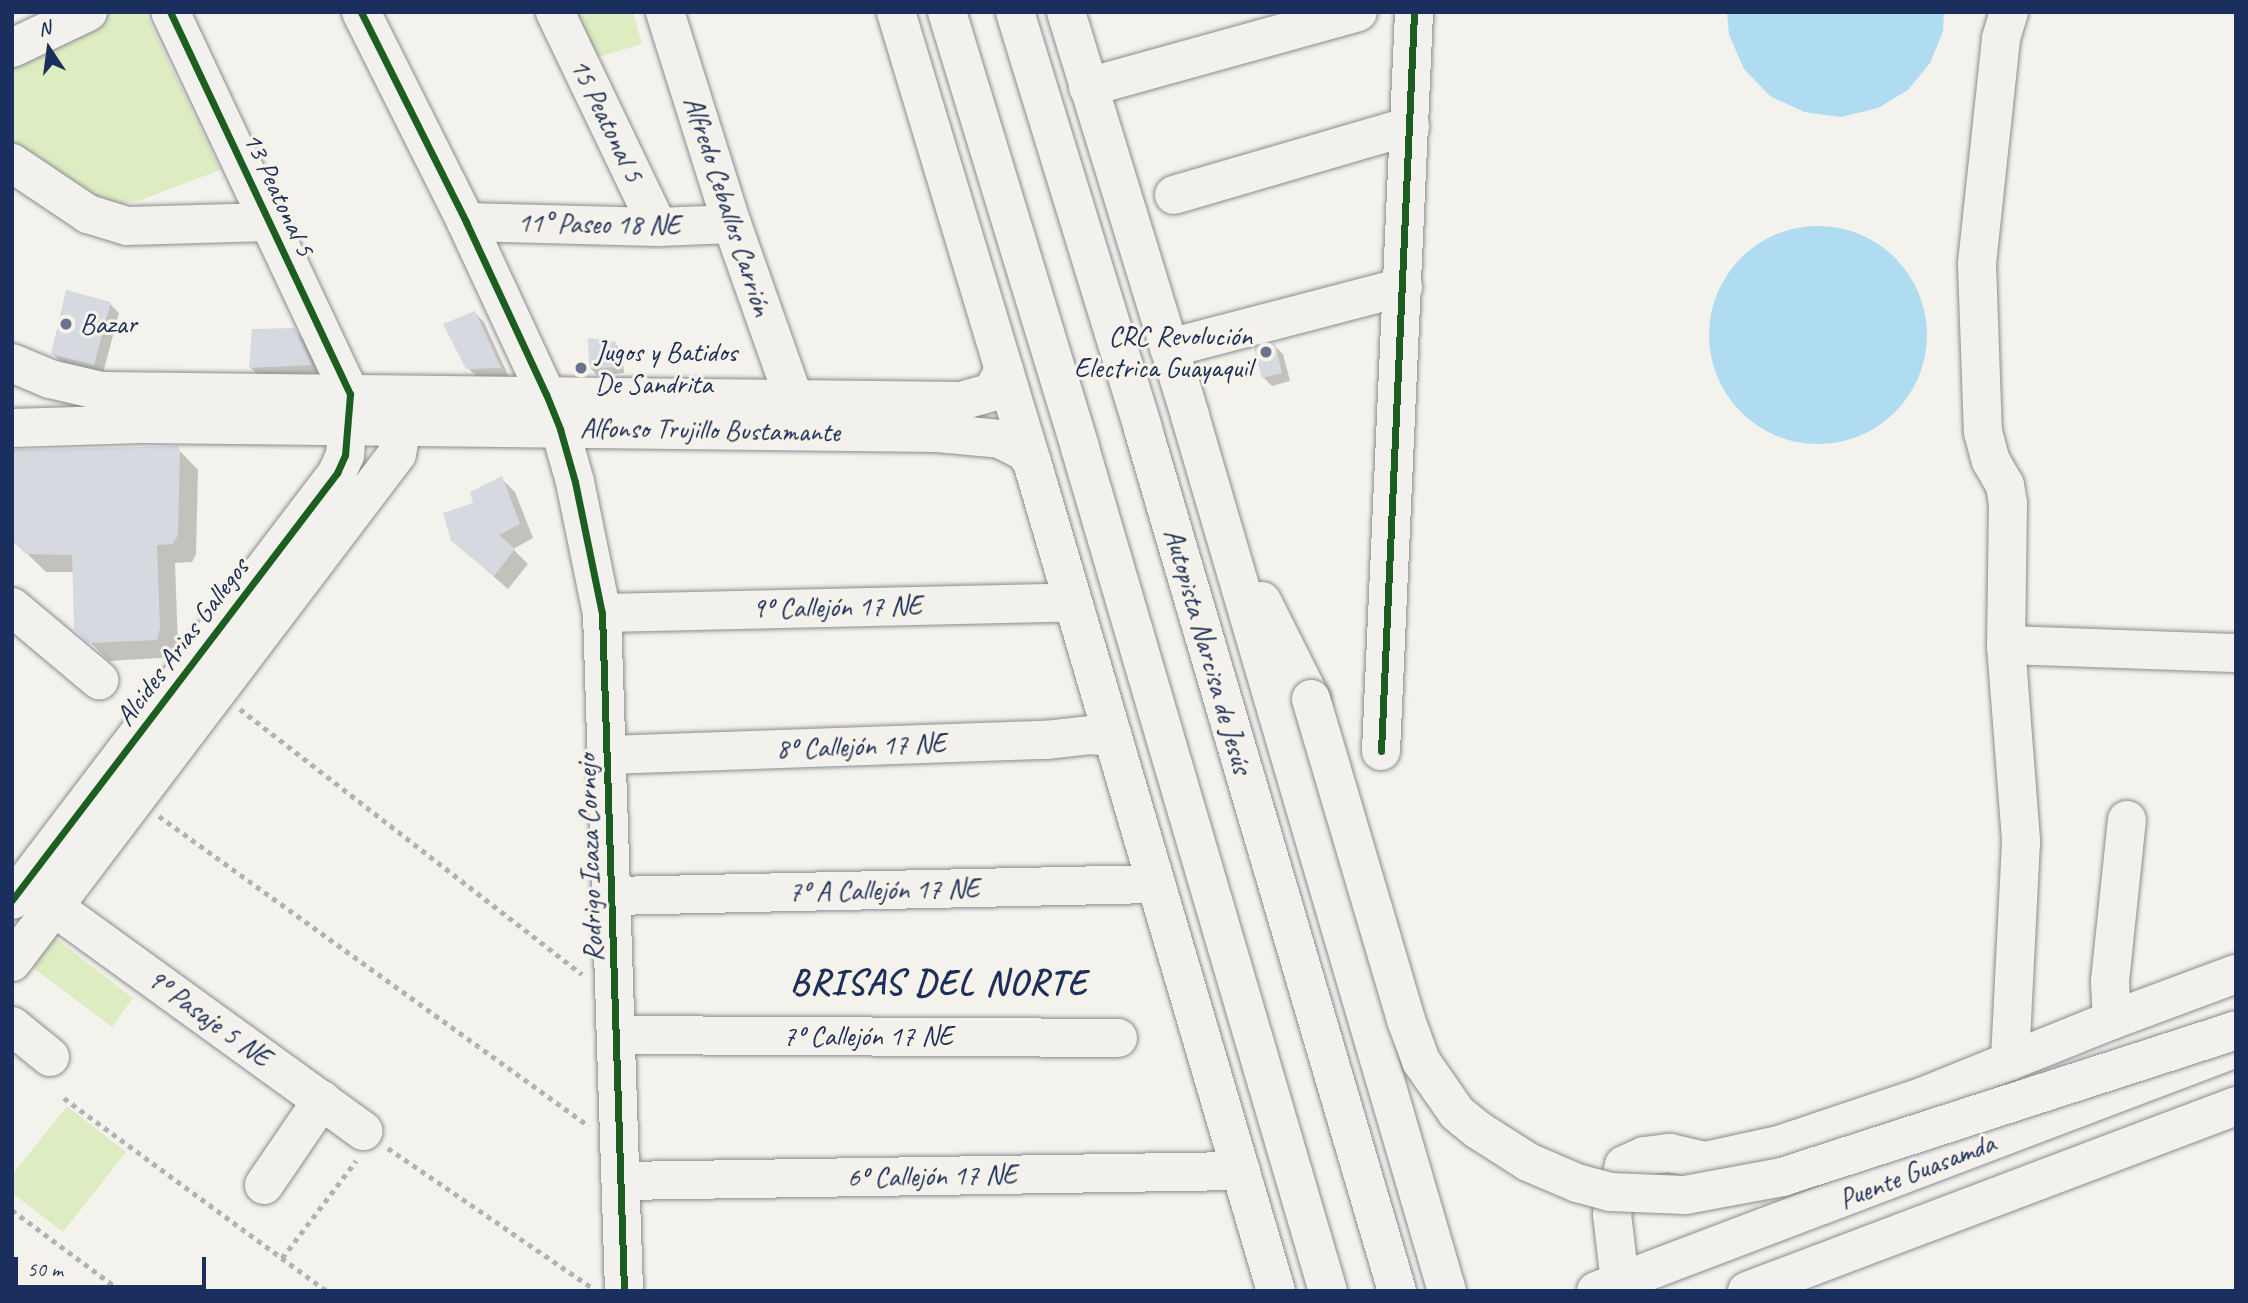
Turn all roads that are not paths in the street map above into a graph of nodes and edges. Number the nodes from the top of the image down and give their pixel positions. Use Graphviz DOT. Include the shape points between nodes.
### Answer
graph roads {
  1 [pos="88,12"];
  2 [pos="170,12"];
  3 [pos="361,12"];
  4 [pos="555,12"];
  5 [pos="665,12"];
  6 [pos="896,12"];
  7 [pos="947,12"];
  8 [pos="1016,12"];
  9 [pos="1066,12"];
  10 [pos="1358,12"];
  11 [pos="1414,12"];
  12 [pos="2009,12"];
  13 [pos="12,48"];
  14 [pos="1088,87"];
  15 [pos="1410,126"];
  16 [pos="12,163"];
  17 [pos="1174,195"];
  18 [pos="269,222"];
  19 [pos="466,222"];
  20 [pos="732,224"];
  21 [pos="658,227"];
  22 [pos="1403,287"];
  23 [pos="1169,348"];
  24 [pos="12,363"];
  25 [pos="1004,370"];
  26 [pos="546,394"];
  27 [pos="794,399"];
  28 [pos="12,400"];
  29 [pos="349,410"];
  30 [pos="84,424"];
  31 [pos="402,427"];
  32 [pos="12,428"];
  33 [pos="560,429"];
  34 [pos="1032,462"];
  35 [pos="1217,509"];
  36 [pos="1073,602"];
  37 [pos="12,607"];
  38 [pos="601,613"];
  39 [pos="2006,645"];
  40 [pos="2236,653"];
  41 [pos="99,680"];
  42 [pos="1113,737"];
  43 [pos="1381,751"];
  44 [pos="608,755"];
  45 [pos="2127,820"];
  46 [pos="1156,884"];
  47 [pos="613,896"];
  48 [pos="12,900"];
  49 [pos="54,906"];
  50 [pos="12,962"];
  51 [pos="2232,964"];
  52 [pos="2112,1020"];
  53 [pos="12,1026"];
  54 [pos="2236,1030"];
  55 [pos="617,1035"];
  56 [pos="1118,1038"];
  57 [pos="2236,1048"];
  58 [pos="50,1057"];
  59 [pos="2010,1062"];
  60 [pos="2236,1069"];
  61 [pos="322,1100"];
  62 [pos="2236,1106"];
  63 [pos="368,1134"];
  64 [pos="622,1164"];
  65 [pos="1241,1171"];
  66 [pos="264,1185"];
  67 [pos="1619,1288"];
  68 [pos="624,1291"];
  69 [pos="1276,1291"];
  70 [pos="1328,1291"];
  71 [pos="1396,1291"];
  72 [pos="1447,1291"];
  73 [pos="1747,1291"];
  1 -- 13 [label="main road"];
  2 -- 18 [label="main road, 13 Peatonal 5"];
  3 -- 19 [label="main road, Rodrigo Icaza Cornejo"];
  4 -- 21 [label="main road, 15 Peatonal 5"];
  5 -- 20 [label="main road, Alfredo Ceballos Carrión"];
  6 -- 25 [label="main road"];
  7 -- 70 [label="main road"];
  8 -- 71 [label="main road, Autopista Narcisa de Jesús"];
  9 -- 14 [label="main road, Autopista Narcisa de Jesús"];
  10 -- 14 [label="main road"];
  11 -- 15 [label="main road"];
  12 -- 39 [label="main road" via="2001,39 1977,264 1983,432 2008,503"];
  14 -- 23 [label="main road, Autopista Narcisa de Jesús"];
  15 -- 17 [label="main road"];
  15 -- 22 [label="main road"];
  16 -- 18 [label="main road" via="88,214 127,226"];
  18 -- 29 [label="main road, 13 Peatonal 5"];
  19 -- 21 [label="main road, 11° Paseo 18 NE"];
  19 -- 26 [label="main road, Rodrigo Icaza Cornejo"];
  20 -- 21 [label="main road, 11° Paseo 18 NE"];
  20 -- 27 [label="main road, Alfredo Ceballos Carrión"];
  22 -- 23 [label="main road"];
  22 -- 43 [label="main road"];
  23 -- 35 [label="main road, Autopista Narcisa de Jesús"];
  24 -- 29 [label="main road, Alfonso Trujillo Bustamante" via="50,379 102,391"];
  25 -- 27 [label="main road, Alfonso Trujillo Bustamante" via="992,392 961,401"];
  25 -- 34 [label="main road"];
  26 -- 27 [label="main road, Alfonso Trujillo Bustamante"];
  26 -- 29 [label="main road, Alfonso Trujillo Bustamante"];
  26 -- 33 [label="main road, Rodrigo Icaza Cornejo"];
  28 -- 30 [label="main road" via="43,416"];
  29 -- 30 [label="main road, Alfonso Trujillo Bustamante"];
  29 -- 31 [label="main road, Alfonso Trujillo Bustamante"];
  29 -- 48 [label="main road, Alcides Arias Gallegos" via="345,456 337,473"];
  30 -- 32 [label="main road"];
  31 -- 33 [label="main road, Alfonso Trujillo Bustamante"];
  31 -- 49 [label="main road, Alcides Arias Gallegos" via="397,454"];
  33 -- 34 [label="main road, Alfonso Trujillo Bustamante" via="938,433 1000,439 1024,451"];
  33 -- 38 [label="main road, Rodrigo Icaza Cornejo"];
  34 -- 36 [label="main road"];
  35 -- 54 [label="main road, bridge" via="1311,699 1421,1061 1457,1113 1528,1162 1610,1192 1685,1195 1782,1177"];
  35 -- 72 [label="main road, Autopista Narcisa de Jesús"];
  36 -- 38 [label="main road, 9º Callejón 17 NE"];
  36 -- 42 [label="main road"];
  37 -- 41 [label="main road"];
  38 -- 44 [label="main road, Rodrigo Icaza Cornejo"];
  39 -- 40 [label="main road"];
  39 -- 59 [label="main road" via="2021,842"];
  42 -- 44 [label="main road, 8º Callejón 17 NE"];
  42 -- 46 [label="main road"];
  44 -- 47 [label="main road, Rodrigo Icaza Cornejo"];
  45 -- 52 [label="main road" via="2110,981"];
  46 -- 47 [label="main road, 7º A Callejón 17 NE"];
  46 -- 65 [label="main road"];
  47 -- 55 [label="main road, Rodrigo Icaza Cornejo"];
  49 -- 50 [label="main road, Alcides Arias Gallegos"];
  49 -- 61 [label="main road, 9º Pasaje 5 NE"];
  51 -- 52 [label="main road"];
  52 -- 59 [label="main road"];
  53 -- 58 [label="main road"];
  55 -- 56 [label="main road, 7º Callejón 17 NE"];
  55 -- 64 [label="main road, Rodrigo Icaza Cornejo"];
  57 -- 67 [label="main road, Puente Guasamda"];
  59 -- 67 [label="main road" via="1765,1149 1705,1161 1670,1153 1644,1156 1624,1165 1612,1214"];
  60 -- 67 [label="main road, Puente Guasamda"];
  61 -- 63 [label="main road, 9º Pasaje 5 NE"];
  61 -- 66 [label="main road"];
  62 -- 73 [label="main road"];
  64 -- 65 [label="main road, 6º Callejón 17 NE"];
  64 -- 68 [label="main road, Rodrigo Icaza Cornejo"];
  65 -- 69 [label="main road"];
}
